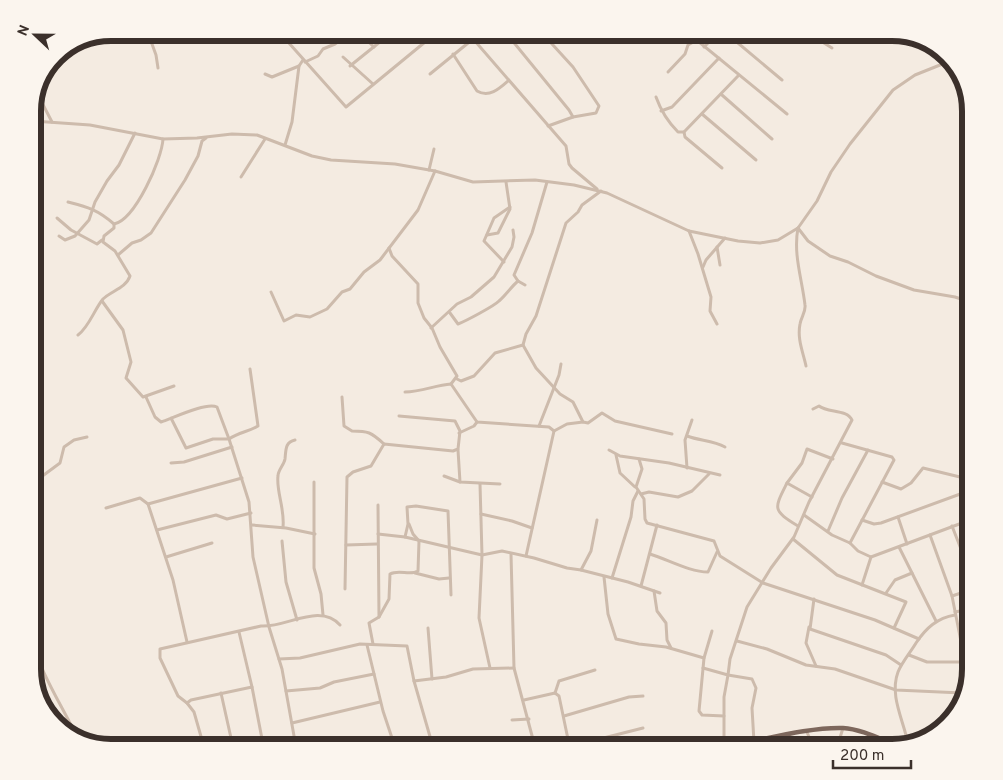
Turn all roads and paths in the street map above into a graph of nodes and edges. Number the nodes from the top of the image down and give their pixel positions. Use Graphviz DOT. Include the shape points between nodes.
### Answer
graph roads {
  1 [pos="151,41"];
  2 [pos="287,41"];
  3 [pos="338,41"];
  4 [pos="368,41"];
  5 [pos="381,41"];
  6 [pos="425,41"];
  7 [pos="470,41"];
  8 [pos="475,41"];
  9 [pos="513,41"];
  10 [pos="550,41"];
  11 [pos="696,41"];
  12 [pos="699,41"];
  13 [pos="710,41"];
  14 [pos="736,41"];
  15 [pos="822,41"];
  16 [pos="374,47"];
  17 [pos="704,47"];
  18 [pos="832,48"];
  19 [pos="453,54"];
  20 [pos="343,57"];
  21 [pos="719,58"];
  22 [pos="304,61"];
  23 [pos="943,64"];
  24 [pos="299,66"];
  25 [pos="350,66"];
  26 [pos="158,68"];
  27 [pos="668,72"];
  28 [pos="265,74"];
  29 [pos="430,74"];
  30 [pos="738,76"];
  31 [pos="782,80"];
  32 [pos="508,81"];
  33 [pos="372,84"];
  34 [pos="722,95"];
  35 [pos="656,97"];
  36 [pos="42,102"];
  37 [pos="661,111"];
  38 [pos="702,114"];
  39 [pos="787,114"];
  40 [pos="573,117"];
  41 [pos="41,121"];
  42 [pos="52,122"];
  43 [pos="548,126"];
  44 [pos="684,132"];
  45 [pos="135,133"];
  46 [pos="206,137"];
  47 [pos="163,138"];
  48 [pos="265,139"];
  49 [pos="772,139"];
  50 [pos="286,145"];
  51 [pos="434,149"];
  52 [pos="756,160"];
  53 [pos="722,168"];
  54 [pos="429,170"];
  55 [pos="435,171"];
  56 [pos="242,177"];
  57 [pos="506,182"];
  58 [pos="547,182"];
  59 [pos="597,189"];
  60 [pos="602,191"];
  61 [pos="68,202"];
  62 [pos="510,207"];
  63 [pos="93,208"];
  64 [pos="57,218"];
  65 [pos="114,224"];
  66 [pos="798,228"];
  67 [pos="513,230"];
  68 [pos="689,231"];
  69 [pos="77,234"];
  70 [pos="487,235"];
  71 [pos="58,236"];
  72 [pos="724,238"];
  73 [pos="102,240"];
  74 [pos="717,247"];
  75 [pos="389,248"];
  76 [pos="118,255"];
  77 [pos="504,262"];
  78 [pos="720,265"];
  79 [pos="702,268"];
  80 [pos="518,281"];
  81 [pos="525,285"];
  82 [pos="271,292"];
  83 [pos="962,300"];
  84 [pos="102,301"];
  85 [pos="450,313"];
  86 [pos="717,324"];
  87 [pos="431,328"];
  88 [pos="78,335"];
  89 [pos="522,345"];
  90 [pos="561,364"];
  91 [pos="806,366"];
  92 [pos="250,369"];
  93 [pos="457,379"];
  94 [pos="452,384"];
  95 [pos="174,386"];
  96 [pos="554,387"];
  97 [pos="405,392"];
  98 [pos="146,397"];
  99 [pos="342,397"];
  100 [pos="813,409"];
  101 [pos="399,416"];
  102 [pos="171,418"];
  103 [pos="692,420"];
  104 [pos="477,422"];
  105 [pos="583,422"];
  106 [pos="539,426"];
  107 [pos="554,431"];
  108 [pos="459,433"];
  109 [pos="672,434"];
  110 [pos="687,436"];
  111 [pos="87,437"];
  112 [pos="230,439"];
  113 [pos="295,440"];
  114 [pos="842,443"];
  115 [pos="384,444"];
  116 [pos="232,447"];
  117 [pos="725,447"];
  118 [pos="458,449"];
  119 [pos="609,450"];
  120 [pos="868,450"];
  121 [pos="616,455"];
  122 [pos="638,459"];
  123 [pos="833,459"];
  124 [pos="171,463"];
  125 [pos="687,468"];
  126 [pos="709,474"];
  127 [pos="720,475"];
  128 [pos="444,476"];
  129 [pos="41,477"];
  130 [pos="242,478"];
  131 [pos="961,478"];
  132 [pos="314,482"];
  133 [pos="460,482"];
  134 [pos="882,482"];
  135 [pos="962,482"];
  136 [pos="787,483"];
  137 [pos="480,484"];
  138 [pos="500,484"];
  139 [pos="636,487"];
  140 [pos="640,492"];
  141 [pos="962,495"];
  142 [pos="812,497"];
  143 [pos="148,504"];
  144 [pos="378,505"];
  145 [pos="106,508"];
  146 [pos="251,513"];
  147 [pos="481,514"];
  148 [pos="804,515"];
  149 [pos="898,517"];
  150 [pos="596,520"];
  151 [pos="862,520"];
  152 [pos="962,522"];
  153 [pos="408,524"];
  154 [pos="252,525"];
  155 [pos="657,526"];
  156 [pos="798,526"];
  157 [pos="952,526"];
  158 [pos="283,527"];
  159 [pos="532,528"];
  160 [pos="157,530"];
  161 [pos="828,531"];
  162 [pos="315,534"];
  163 [pos="378,534"];
  164 [pos="930,535"];
  165 [pos="405,536"];
  166 [pos="793,539"];
  167 [pos="282,541"];
  168 [pos="419,541"];
  169 [pos="212,543"];
  170 [pos="850,543"];
  171 [pos="377,544"];
  172 [pos="907,544"];
  173 [pos="346,545"];
  174 [pos="450,547"];
  175 [pos="899,547"];
  176 [pos="962,550"];
  177 [pos="717,552"];
  178 [pos="482,554"];
  179 [pos="511,554"];
  180 [pos="650,554"];
  181 [pos="526,556"];
  182 [pos="166,557"];
  183 [pos="871,557"];
  184 [pos="581,570"];
  185 [pos="414,573"];
  186 [pos="912,573"];
  187 [pos="604,577"];
  188 [pos="450,578"];
  189 [pos="612,578"];
  190 [pos="763,583"];
  191 [pos="862,585"];
  192 [pos="641,586"];
  193 [pos="345,589"];
  194 [pos="654,591"];
  195 [pos="660,593"];
  196 [pos="886,593"];
  197 [pos="962,593"];
  198 [pos="451,595"];
  199 [pos="952,596"];
  200 [pos="814,599"];
  201 [pos="962,612"];
  202 [pos="955,614"];
  203 [pos="323,615"];
  204 [pos="379,617"];
  205 [pos="297,620"];
  206 [pos="936,621"];
  207 [pos="340,625"];
  208 [pos="809,626"];
  209 [pos="269,627"];
  210 [pos="428,628"];
  211 [pos="894,628"];
  212 [pos="712,630"];
  213 [pos="240,632"];
  214 [pos="920,639"];
  215 [pos="737,641"];
  216 [pos="187,642"];
  217 [pos="373,644"];
  218 [pos="367,645"];
  219 [pos="962,648"];
  220 [pos="675,651"];
  221 [pos="909,654"];
  222 [pos="704,658"];
  223 [pos="279,659"];
  224 [pos="962,662"];
  225 [pos="901,665"];
  226 [pos="817,666"];
  227 [pos="41,667"];
  228 [pos="490,668"];
  229 [pos="514,668"];
  230 [pos="703,668"];
  231 [pos="595,670"];
  232 [pos="374,674"];
  233 [pos="728,675"];
  234 [pos="432,678"];
  235 [pos="414,681"];
  236 [pos="252,687"];
  237 [pos="896,690"];
  238 [pos="286,691"];
  239 [pos="221,693"];
  240 [pos="555,693"];
  241 [pos="957,693"];
  242 [pos="643,696"];
  243 [pos="524,700"];
  244 [pos="380,702"];
  245 [pos="187,703"];
  246 [pos="564,716"];
  247 [pos="724,716"];
  248 [pos="529,719"];
  249 [pos="512,720"];
  250 [pos="292,723"];
  251 [pos="72,726"];
  252 [pos="643,728"];
  253 [pos="843,728"];
  254 [pos="807,732"];
  255 [pos="906,737"];
  256 [pos="202,739"];
  257 [pos="231,739"];
  258 [pos="262,739"];
  259 [pos="294,739"];
  260 [pos="392,739"];
  261 [pos="430,739"];
  262 [pos="532,739"];
  263 [pos="568,739"];
  264 [pos="600,739"];
  265 [pos="724,739"];
  266 [pos="754,739"];
  267 [pos="770,739"];
  268 [pos="810,739"];
  269 [pos="840,739"];
  270 [pos="880,739"];
  1 -- 26 [label="street"];
  2 -- 22 [label="street"];
  3 -- 22 [label="street" via="323,49 318,56"];
  4 -- 16 [label="street"];
  5 -- 16 [label="street"];
  6 -- 33 [label="street"];
  7 -- 19 [label="street"];
  8 -- 32 [label="street"];
  9 -- 40 [label="street"];
  10 -- 40 [label="street" via="598,102 596,113"];
  11 -- 27 [label="street" via="688,46 686,54"];
  12 -- 17 [label="street"];
  13 -- 17 [label="street"];
  14 -- 31 [label="street"];
  15 -- 18 [label="street"];
  16 -- 25 [label="street"];
  17 -- 21 [label="street"];
  19 -- 29 [label="street"];
  19 -- 32 [label="street" via="480,93 491,93"];
  20 -- 25 [label="street"];
  21 -- 30 [label="street"];
  21 -- 37 [label="street" via="672,107"];
  22 -- 24 [label="street"];
  22 -- 33 [label="street" via="346,107"];
  23 -- 66 [label="street" via="915,75 887,96 845,150"];
  24 -- 28 [label="street" via="272,77"];
  24 -- 50 [label="street"];
  25 -- 33 [label="street"];
  30 -- 34 [label="street"];
  30 -- 39 [label="street"];
  32 -- 43 [label="street"];
  34 -- 38 [label="street"];
  34 -- 49 [label="street"];
  35 -- 37 [label="street"];
  36 -- 42 [label="street"];
  37 -- 44 [label="street" via="678,132"];
  38 -- 44 [label="street"];
  38 -- 52 [label="street"];
  40 -- 43 [label="street"];
  41 -- 42 [label="street"];
  42 -- 45 [label="street"];
  43 -- 59 [label="street" via="566,146 572,168"];
  44 -- 53 [label="street" via="685,137"];
  45 -- 47 [label="street"];
  45 -- 63 [label="street"];
  46 -- 47 [label="street"];
  46 -- 48 [label="street" via="238,134 258,135"];
  46 -- 76 [label="street" via="185,180 151,233"];
  47 -- 65 [label="street" via="156,170 147,186 133,208"];
  48 -- 50 [label="street"];
  48 -- 56 [label="street"];
  50 -- 54 [label="street" via="331,160 395,164"];
  51 -- 54 [label="street"];
  54 -- 55 [label="street"];
  55 -- 57 [label="street" via="473,182"];
  55 -- 75 [label="street" via="418,210"];
  57 -- 58 [label="street"];
  57 -- 62 [label="street"];
  58 -- 59 [label="street"];
  58 -- 80 [label="street" via="530,238 514,275"];
  59 -- 60 [label="street"];
  60 -- 68 [label="street"];
  60 -- 89 [label="street" via="582,205 566,223 536,316"];
  61 -- 63 [label="street"];
  62 -- 70 [label="street" via="494,218"];
  62 -- 70 [label="street" via="498,233"];
  63 -- 65 [label="street"];
  63 -- 69 [label="street" via="89,220"];
  64 -- 69 [label="street"];
  65 -- 73 [label="street"];
  66 -- 72 [label="street" via="770,242"];
  66 -- 83 [label="street" via="808,241 830,256 914,290"];
  66 -- 91 [label="street" via="795,240 797,266 806,309 800,322 800,336"];
  67 -- 77 [label="street" via="512,247"];
  68 -- 72 [label="street"];
  68 -- 79 [label="street"];
  69 -- 71 [label="street" via="66,240"];
  69 -- 73 [label="street" via="96,244"];
  70 -- 77 [label="street" via="485,245"];
  72 -- 74 [label="street"];
  73 -- 76 [label="street"];
  74 -- 78 [label="street"];
  74 -- 79 [label="street"];
  75 -- 82 [label="street" via="350,289 342,292 317,315 296,315 284,321"];
  75 -- 87 [label="street" via="392,256 418,284 418,303"];
  76 -- 84 [label="street" via="130,278"];
  77 -- 85 [label="street" via="487,284 457,304"];
  79 -- 86 [label="street" via="711,297 710,310"];
  80 -- 81 [label="street"];
  80 -- 85 [label="street" via="498,303 470,319 458,324"];
  84 -- 88 [label="street"];
  84 -- 98 [label="street" via="123,330 131,362 126,378 138,395"];
  85 -- 87 [label="street"];
  87 -- 93 [label="street"];
  89 -- 93 [label="street" via="495,353 470,378"];
  89 -- 96 [label="street" via="536,368"];
  90 -- 96 [label="street"];
  92 -- 112 [label="street" via="258,426 241,431"];
  93 -- 94 [label="street"];
  94 -- 97 [label="street"];
  94 -- 104 [label="street"];
  95 -- 98 [label="street"];
  96 -- 105 [label="street" via="573,402"];
  96 -- 106 [label="street"];
  98 -- 102 [label="street" via="158,422"];
  99 -- 115 [label="street" via="344,426 352,431 370,432"];
  100 -- 114 [label="street" via="819,406 851,417 852,422"];
  101 -- 108 [label="street" via="455,421"];
  102 -- 112 [label="street" via="186,448 213,439"];
  102 -- 112 [label="street" via="213,405 220,411"];
  103 -- 110 [label="street"];
  104 -- 106 [label="street"];
  104 -- 108 [label="street"];
  105 -- 107 [label="street" via="568,424"];
  105 -- 109 [label="street" via="588,423 602,413 615,421"];
  106 -- 107 [label="street"];
  107 -- 159 [label="street"];
  108 -- 118 [label="street"];
  110 -- 117 [label="street"];
  110 -- 125 [label="street"];
  111 -- 129 [label="street" via="64,447 60,463"];
  112 -- 116 [label="street"];
  113 -- 158 [label="street" via="288,443 278,474"];
  114 -- 120 [label="street"];
  114 -- 123 [label="street"];
  115 -- 118 [label="street"];
  115 -- 173 [label="street" via="371,466 347,477"];
  116 -- 124 [label="street"];
  116 -- 130 [label="street"];
  118 -- 133 [label="street"];
  119 -- 121 [label="street"];
  120 -- 134 [label="street" via="893,458"];
  120 -- 161 [label="street"];
  121 -- 122 [label="street"];
  121 -- 139 [label="street" via="620,472"];
  122 -- 125 [label="street"];
  122 -- 139 [label="street" via="642,469"];
  123 -- 136 [label="street" via="807,450"];
  123 -- 142 [label="street"];
  125 -- 126 [label="street"];
  126 -- 127 [label="street"];
  126 -- 140 [label="street" via="692,491 678,497"];
  128 -- 133 [label="street"];
  130 -- 143 [label="street"];
  130 -- 146 [label="street"];
  131 -- 134 [label="street" via="923,468 911,484 902,489"];
  131 -- 135 [label="street"];
  132 -- 162 [label="street"];
  133 -- 137 [label="street"];
  134 -- 151 [label="street"];
  136 -- 142 [label="street"];
  136 -- 156 [label="street" via="777,510 780,516"];
  137 -- 138 [label="street"];
  137 -- 147 [label="street"];
  139 -- 140 [label="street"];
  140 -- 155 [label="street" via="647,523"];
  140 -- 189 [label="street" via="633,501"];
  141 -- 149 [label="street"];
  142 -- 148 [label="street"];
  143 -- 145 [label="street" via="140,498"];
  143 -- 160 [label="street"];
  144 -- 163 [label="street"];
  146 -- 154 [label="street"];
  146 -- 160 [label="street" via="227,518 216,515"];
  147 -- 159 [label="street"];
  147 -- 178 [label="street"];
  148 -- 156 [label="street"];
  148 -- 161 [label="street"];
  149 -- 151 [label="street" via="874,524"];
  149 -- 172 [label="street"];
  150 -- 184 [label="street" via="590,551"];
  151 -- 170 [label="street"];
  152 -- 157 [label="street"];
  153 -- 165 [label="street"];
  153 -- 168 [label="street"];
  153 -- 174 [label="street" via="406,510 410,506 448,511"];
  154 -- 158 [label="street"];
  154 -- 209 [label="street" via="251,545"];
  155 -- 177 [label="street" via="714,541"];
  155 -- 180 [label="street"];
  156 -- 166 [label="street"];
  157 -- 164 [label="street"];
  157 -- 176 [label="street"];
  158 -- 162 [label="street"];
  159 -- 181 [label="street"];
  160 -- 182 [label="street"];
  161 -- 170 [label="street"];
  162 -- 203 [label="street" via="314,568"];
  163 -- 165 [label="street"];
  163 -- 171 [label="street"];
  164 -- 172 [label="street"];
  164 -- 199 [label="street"];
  165 -- 168 [label="street"];
  166 -- 190 [label="street"];
  166 -- 191 [label="street" via="837,575"];
  167 -- 205 [label="street" via="286,582"];
  168 -- 174 [label="street"];
  168 -- 185 [label="street" via="418,571"];
  169 -- 182 [label="street"];
  170 -- 183 [label="street"];
  171 -- 173 [label="street"];
  171 -- 204 [label="street"];
  172 -- 175 [label="street"];
  173 -- 193 [label="street"];
  174 -- 178 [label="street"];
  174 -- 188 [label="street"];
  175 -- 183 [label="street"];
  175 -- 186 [label="street"];
  177 -- 180 [label="street" via="708,572 693,571"];
  177 -- 190 [label="street"];
  178 -- 179 [label="street" via="502,551"];
  178 -- 228 [label="street" via="479,618"];
  179 -- 181 [label="street"];
  179 -- 229 [label="street"];
  180 -- 192 [label="street"];
  181 -- 184 [label="street"];
  182 -- 216 [label="street"];
  183 -- 191 [label="street"];
  184 -- 187 [label="street"];
  185 -- 188 [label="street" via="438,579"];
  185 -- 204 [label="street" via="390,574 389,598"];
  186 -- 196 [label="street" via="895,580"];
  186 -- 206 [label="street"];
  187 -- 189 [label="street"];
  187 -- 220 [label="street" via="608,614 616,639"];
  188 -- 198 [label="street"];
  189 -- 192 [label="street"];
  190 -- 200 [label="street"];
  190 -- 215 [label="street" via="747,607"];
  191 -- 196 [label="street"];
  192 -- 194 [label="street"];
  194 -- 195 [label="street"];
  194 -- 220 [label="street" via="657,611 666,623 668,644"];
  196 -- 211 [label="street" via="906,602"];
  197 -- 199 [label="street"];
  199 -- 202 [label="street"];
  200 -- 208 [label="street"];
  200 -- 211 [label="street"];
  201 -- 202 [label="street"];
  202 -- 206 [label="street"];
  202 -- 219 [label="street"];
  203 -- 205 [label="street"];
  203 -- 207 [label="street"];
  204 -- 217 [label="street" via="369,623"];
  205 -- 209 [label="street"];
  206 -- 214 [label="street"];
  208 -- 225 [label="street" via="886,655"];
  208 -- 226 [label="street" via="806,643"];
  209 -- 213 [label="street"];
  209 -- 223 [label="street"];
  210 -- 234 [label="street"];
  211 -- 214 [label="street"];
  212 -- 222 [label="street"];
  213 -- 216 [label="street"];
  213 -- 236 [label="street"];
  214 -- 221 [label="street"];
  215 -- 226 [label="street"];
  215 -- 233 [label="street"];
  216 -- 245 [label="street" via="159,652 178,696"];
  217 -- 218 [label="street"];
  217 -- 235 [label="street" via="407,646"];
  218 -- 223 [label="street"];
  218 -- 232 [label="street"];
  220 -- 222 [label="street"];
  221 -- 224 [label="street" via="927,662"];
  221 -- 225 [label="street"];
  222 -- 230 [label="street"];
  223 -- 238 [label="street"];
  225 -- 237 [label="street"];
  226 -- 237 [label="street"];
  227 -- 251 [label="street"];
  228 -- 229 [label="street"];
  228 -- 234 [label="street"];
  229 -- 243 [label="street"];
  230 -- 233 [label="street"];
  230 -- 247 [label="street" via="699,689 700,714"];
  231 -- 240 [label="street" via="559,681"];
  232 -- 238 [label="street" via="320,688"];
  232 -- 244 [label="street"];
  233 -- 247 [label="street"];
  233 -- 266 [label="street" via="752,679 755,683"];
  234 -- 235 [label="street"];
  235 -- 261 [label="street"];
  236 -- 239 [label="street"];
  236 -- 258 [label="street"];
  237 -- 241 [label="street"];
  237 -- 255 [label="street"];
  238 -- 250 [label="street"];
  239 -- 245 [label="street"];
  239 -- 257 [label="street"];
  240 -- 243 [label="street"];
  240 -- 246 [label="street" via="559,696"];
  242 -- 246 [label="street"];
  243 -- 248 [label="street"];
  244 -- 250 [label="street"];
  244 -- 260 [label="street"];
  245 -- 256 [label="street" via="194,712"];
  246 -- 263 [label="street"];
  247 -- 265 [label="street"];
  248 -- 249 [label="street"];
  248 -- 262 [label="street"];
  250 -- 259 [label="street"];
  252 -- 264 [label="street"];
  253 -- 254 [label="main road"];
  253 -- 269 [label="street"];
  253 -- 270 [label="main road"];
  254 -- 267 [label="main road"];
  254 -- 268 [label="street"];
}
